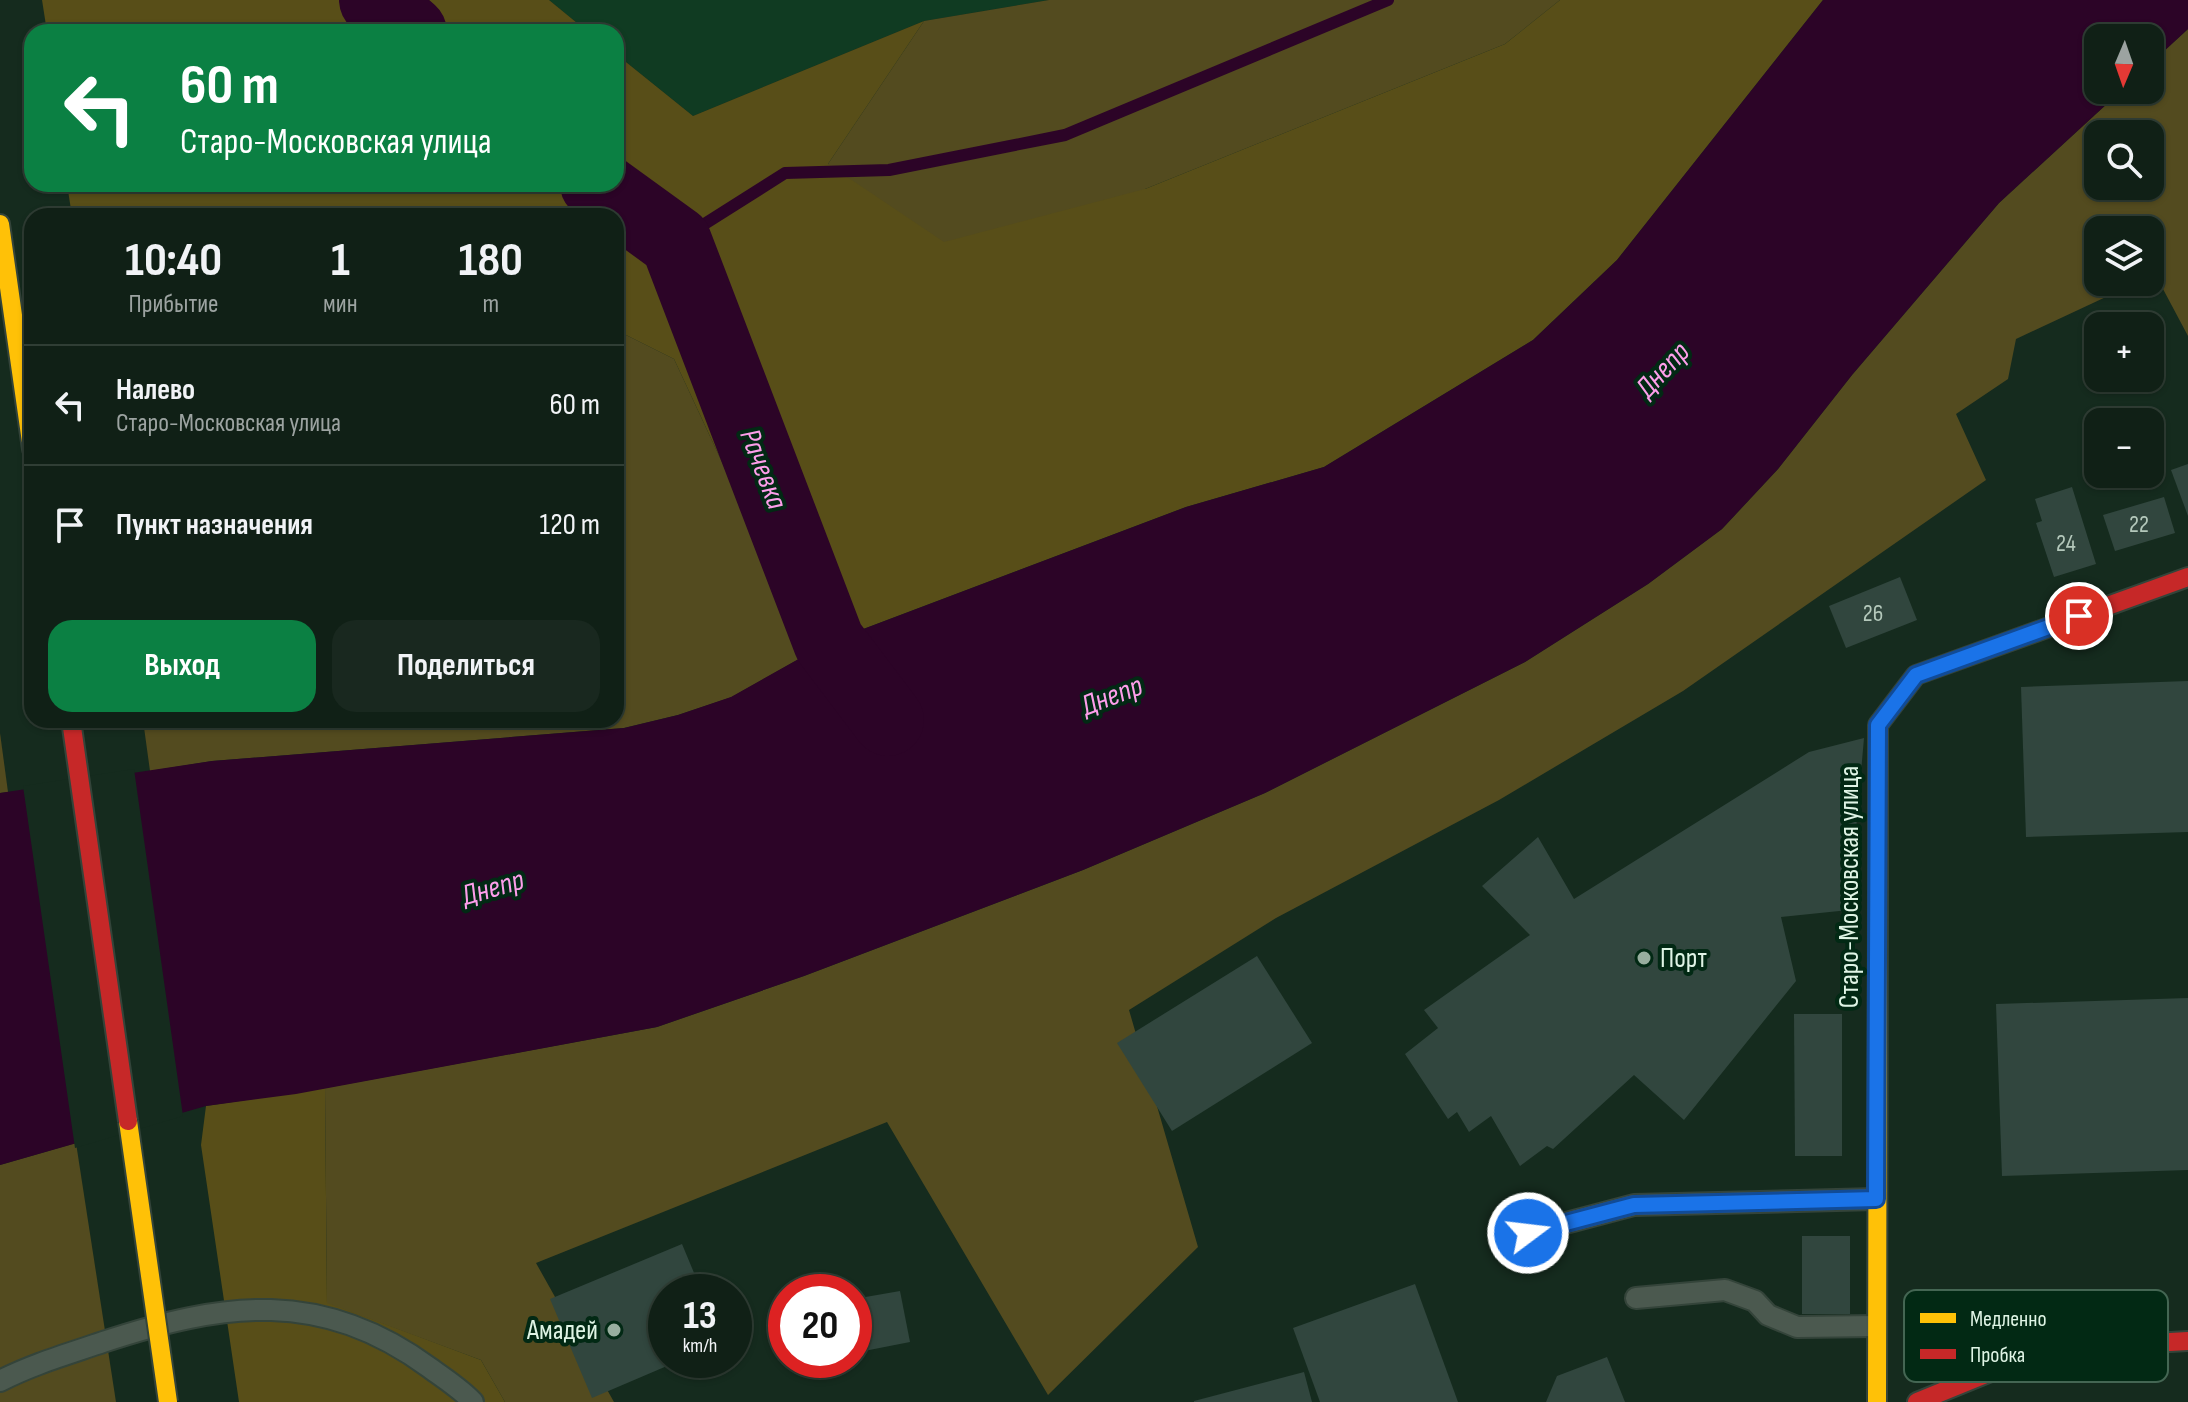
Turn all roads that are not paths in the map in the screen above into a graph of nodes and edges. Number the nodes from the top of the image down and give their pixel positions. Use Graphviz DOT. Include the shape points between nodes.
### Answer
graph roads {
  1 [pos="0,224"];
  2 [pos="24,393"];
  3 [pos="2188,577"];
  4 [pos="72,728"];
  5 [pos="1876,1199"];
  6 [pos="1528,1233"];
  7 [pos="1636,1298"];
  8 [pos="1876,1326"];
  9 [pos="2188,1341"];
  10 [pos="2168,1342"];
  11 [pos="0,1381"];
  12 [pos="1966,1382"];
  13 [pos="168,1402"];
  14 [pos="473,1402"];
  15 [pos="1877,1402"];
  16 [pos="1917,1402"];
  1 -- 2 [label="street"];
  3 -- 5 [label="street, Старо-Московская улица" via="1916,675 1878,725"];
  4 -- 13 [label="street, bridge"];
  5 -- 6 [label="lane" via="1634,1205"];
  5 -- 8 [label="street, Старо-Московская улица"];
  7 -- 8 [label="lane" via="1725,1290 1797,1327"];
  8 -- 15 [label="street, Старо-Московская улица"];
  9 -- 10 [label="street"];
  11 -- 14 [label="lane" via="160,1323 221,1311 291,1311 351,1323 410,1353"];
  12 -- 16 [label="street"];
}
